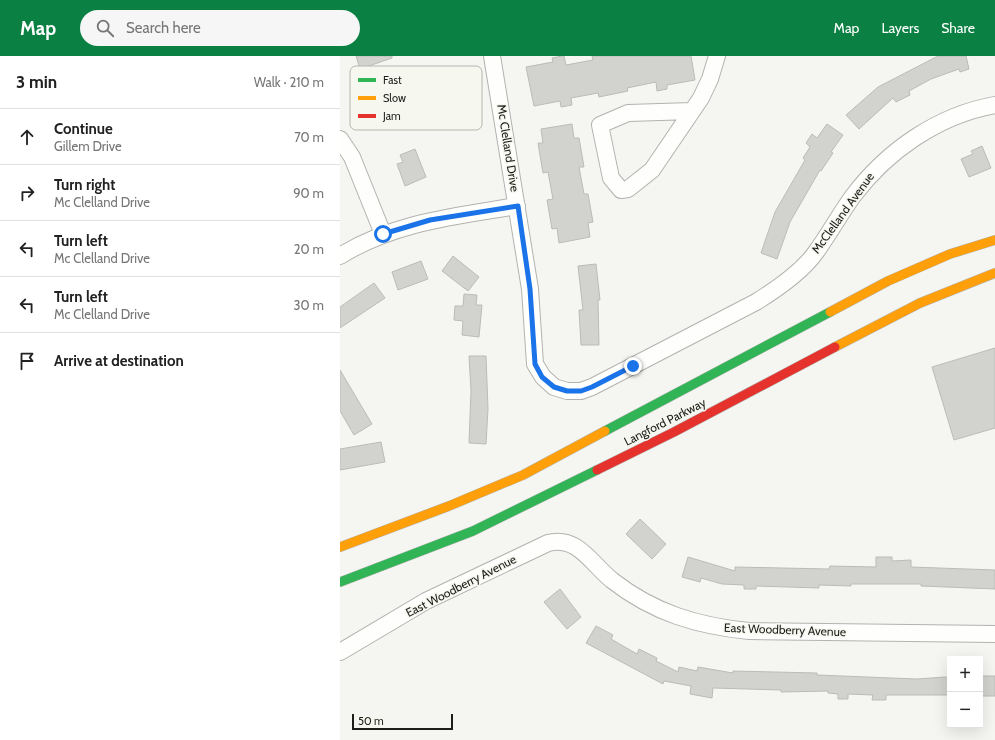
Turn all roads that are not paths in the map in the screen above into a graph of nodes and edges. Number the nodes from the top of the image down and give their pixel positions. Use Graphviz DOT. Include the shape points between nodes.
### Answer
graph roads {
  1 [pos="492,56"];
  2 [pos="717,56"];
  3 [pos="995,105"];
  4 [pos="692,111"];
  5 [pos="340,139"];
  6 [pos="518,206"];
  7 [pos="383,234"];
  8 [pos="995,240"];
  9 [pos="340,256"];
  10 [pos="995,273"];
  11 [pos="633,366"];
  12 [pos="473,531"];
  13 [pos="340,547"];
  14 [pos="415,564"];
  15 [pos="340,582"];
  16 [pos="995,634"];
  17 [pos="340,652"];
  1 -- 6 [label="street, Mc Clelland Drive"];
  2 -- 4 [label="street" via="710,79"];
  3 -- 11 [label="street, McClelland Avenue" via="981,107 943,121 908,142 876,168 853,196 815,253 780,287"];
  4 -- 4 [label="street" via="652,170 628,189 621,190 611,178 600,125 628,113"];
  5 -- 7 [label="street" via="352,157"];
  6 -- 7 [label="street" via="430,220"];
  6 -- 11 [label="street, Mc Clelland Drive" via="530,289 535,364 542,377 554,387 567,391 581,391"];
  7 -- 9 [label="street"];
  8 -- 13 [label="highway, Langford Parkway" via="950,254 888,281 523,475"];
  10 -- 12 [label="highway, Langford Parkway" via="920,303 674,432"];
  12 -- 14 [label="highway"];
  12 -- 15 [label="highway, Langford Parkway"];
  16 -- 17 [label="street, East Woodberry Avenue" via="749,631 719,628 682,619 647,604 612,581 576,545 558,540 426,601"];
}
